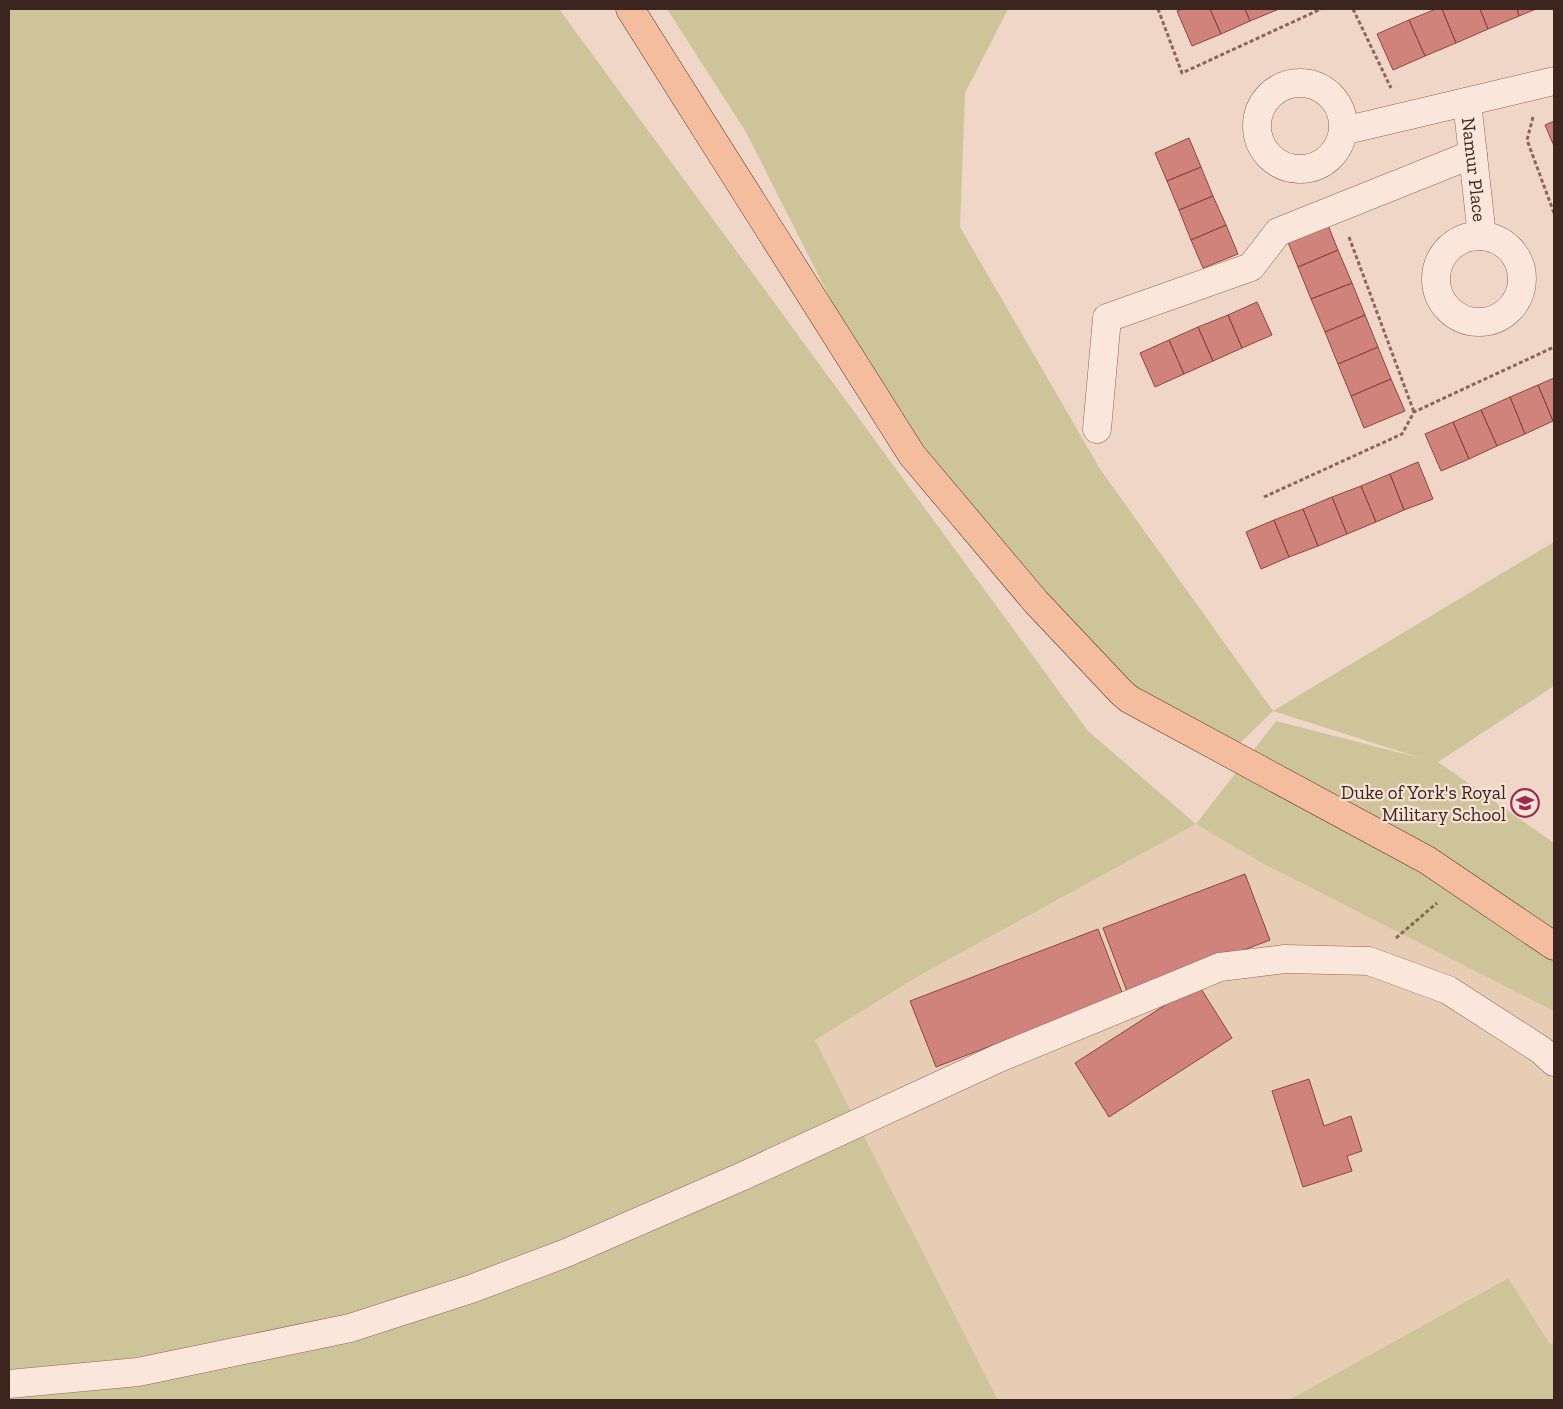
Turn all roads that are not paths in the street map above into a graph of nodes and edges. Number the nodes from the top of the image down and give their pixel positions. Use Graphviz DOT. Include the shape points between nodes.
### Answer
graph roads {
  1 [pos="630,9"];
  2 [pos="1548,82"];
  3 [pos="1467,102"];
  4 [pos="1343,131"];
  5 [pos="1473,154"];
  6 [pos="1482,236"];
  7 [pos="1097,429"];
  8 [pos="1554,946"];
  9 [pos="1554,1062"];
  10 [pos="9,1384"];
  1 -- 8 [label="main road" via="912,455 1036,602 1108,678 1129,699 1426,860"];
  2 -- 3 [label="street"];
  3 -- 4 [label="street"];
  3 -- 5 [label="street, Namur Place"];
  5 -- 6 [label="street, Namur Place"];
  5 -- 7 [label="street" via="1278,232 1251,267 1107,318"];
  9 -- 10 [label="street" via="1541,1050 1448,990 1369,961 1285,959 1220,967 999,1058 566,1253 471,1289 350,1328 138,1372"];
}
